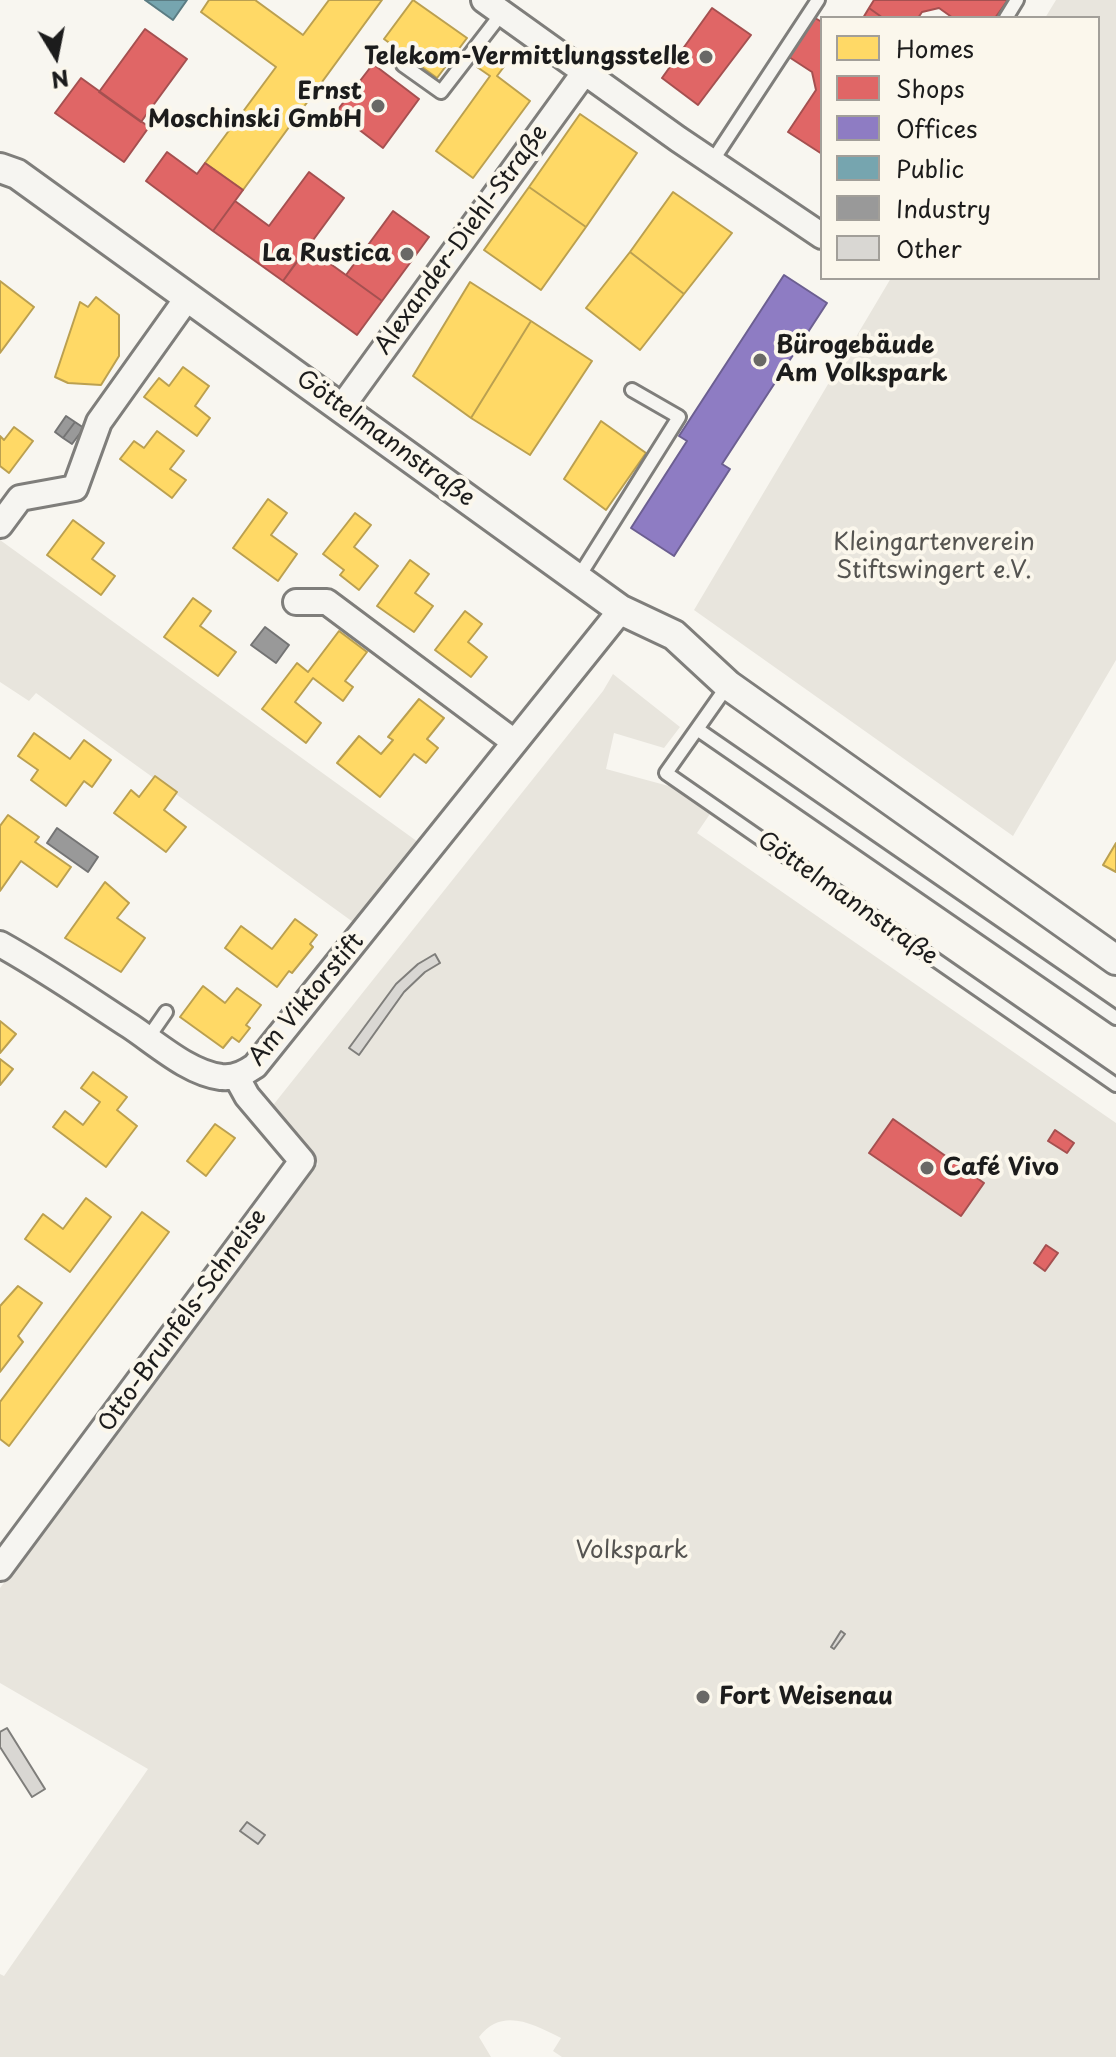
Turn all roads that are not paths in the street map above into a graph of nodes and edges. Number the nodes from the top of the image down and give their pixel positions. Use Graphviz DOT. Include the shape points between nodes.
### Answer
graph roads {
  1 [pos="818,0"];
  2 [pos="493,6"];
  3 [pos="403,65"];
  4 [pos="584,73"];
  5 [pos="711,163"];
  6 [pos="6,165"];
  7 [pos="820,235"];
  8 [pos="188,297"];
  9 [pos="632,390"];
  10 [pos="341,408"];
  11 [pos="0,525"];
  12 [pos="578,578"];
  13 [pos="296,602"];
  14 [pos="621,610"];
  15 [pos="728,685"];
  16 [pos="697,729"];
  17 [pos="513,741"];
  18 [pos="0,944"];
  19 [pos="1116,960"];
  20 [pos="166,1012"];
  21 [pos="1116,1018"];
  22 [pos="148,1038"];
  23 [pos="236,1076"];
  24 [pos="1116,1085"];
  25 [pos="0,1568"];
  1 -- 5 [label="lane"];
  2 -- 3 [label="lane" via="441,92"];
  2 -- 4 [label="street"];
  4 -- 5 [label="street"];
  4 -- 10 [label="street, Alexander-Diehl-Straße"];
  5 -- 7 [label="street"];
  6 -- 8 [label="street, Göttelmannstraße"];
  8 -- 10 [label="street, Göttelmannstraße"];
  8 -- 11 [label="street" via="99,422 75,488 20,498"];
  9 -- 12 [label="lane" via="679,417"];
  10 -- 12 [label="street, Göttelmannstraße"];
  12 -- 14 [label="street, Göttelmannstraße"];
  13 -- 17 [label="street" via="327,602"];
  14 -- 15 [label="street, Göttelmannstraße" via="662,652"];
  14 -- 17 [label="street, Am Viktorstift"];
  15 -- 16 [label="lane, Göttelmannstraße"];
  15 -- 19 [label="street, Göttelmannstraße"];
  16 -- 21 [label="lane"];
  16 -- 24 [label="lane, Göttelmannstraße" via="666,773"];
  17 -- 23 [label="street, Am Viktorstift" via="255,1066"];
  18 -- 22 [label="street, Am Viktorstift"];
  20 -- 22 [label="lane"];
  22 -- 23 [label="street, Am Viktorstift" via="187,1064 218,1077"];
  23 -- 25 [label="street, Otto-Brunfels-Schneise" via="302,1161"];
}
